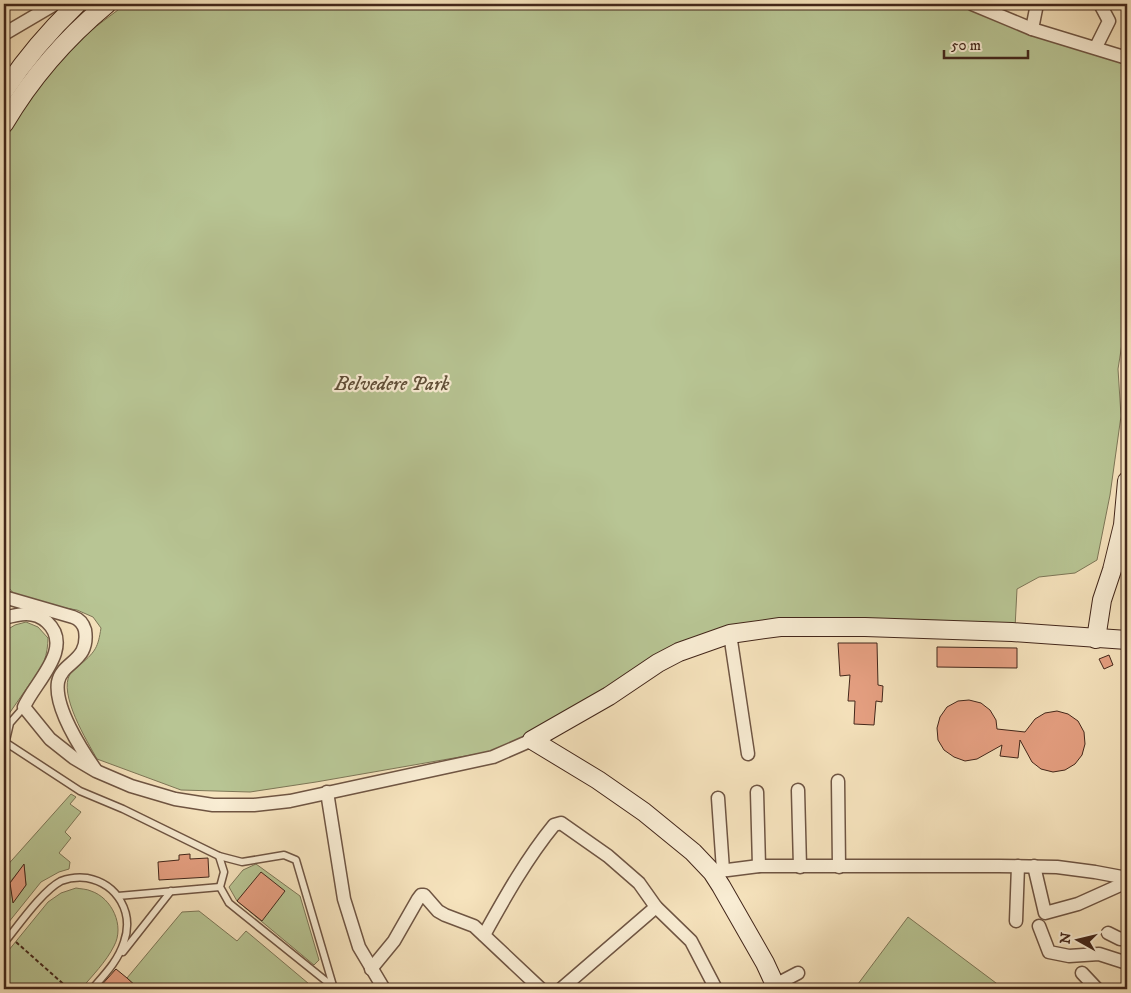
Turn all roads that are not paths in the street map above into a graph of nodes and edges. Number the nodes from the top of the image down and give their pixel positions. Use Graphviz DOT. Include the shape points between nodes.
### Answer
graph roads {
  1 [pos="55,4"];
  2 [pos="77,4"];
  3 [pos="107,4"];
  4 [pos="972,4"];
  5 [pos="1037,4"];
  6 [pos="1100,4"];
  7 [pos="1032,29"];
  8 [pos="4,34"];
  9 [pos="1096,47"];
  10 [pos="1127,58"];
  11 [pos="4,91"];
  12 [pos="4,124"];
  13 [pos="1127,480"];
  14 [pos="4,597"];
  15 [pos="4,618"];
  16 [pos="730,634"];
  17 [pos="1096,639"];
  18 [pos="1127,640"];
  19 [pos="24,708"];
  20 [pos="532,740"];
  21 [pos="4,745"];
  22 [pos="748,754"];
  23 [pos="96,771"];
  24 [pos="838,781"];
  25 [pos="798,790"];
  26 [pos="327,792"];
  27 [pos="757,792"];
  28 [pos="718,798"];
  29 [pos="219,856"];
  30 [pos="759,866"];
  31 [pos="1018,866"];
  32 [pos="1034,866"];
  33 [pos="800,867"];
  34 [pos="839,867"];
  35 [pos="718,871"];
  36 [pos="1127,878"];
  37 [pos="1127,882"];
  38 [pos="220,887"];
  39 [pos="171,891"];
  40 [pos="118,896"];
  41 [pos="656,907"];
  42 [pos="1016,921"];
  43 [pos="1039,926"];
  44 [pos="4,931"];
  45 [pos="1108,933"];
  46 [pos="484,935"];
  47 [pos="10,936"];
  48 [pos="1127,938"];
  49 [pos="4,943"];
  50 [pos="117,959"];
  51 [pos="1127,963"];
  52 [pos="371,969"];
  53 [pos="1082,972"];
  54 [pos="798,973"];
  55 [pos="776,987"];
  56 [pos="92,989"];
  57 [pos="333,989"];
  58 [pos="384,989"];
  59 [pos="541,989"];
  60 [pos="561,989"];
  61 [pos="716,989"];
  62 [pos="1097,989"];
  1 -- 8 [label="street"];
  2 -- 11 [label="street" via="54,26"];
  3 -- 12 [label="street" via="51,58"];
  4 -- 7 [label="street"];
  5 -- 7 [label="street"];
  6 -- 9 [label="street" via="1108,21"];
  7 -- 9 [label="street"];
  9 -- 10 [label="street"];
  13 -- 17 [label="street" via="1123,525 1102,600"];
  14 -- 23 [label="street" via="78,619 83,624 86,640 82,652 63,672 57,691 79,746"];
  15 -- 19 [label="street" via="18,614 39,616 55,634 56,649 51,665"];
  16 -- 17 [label="street" via="780,628 865,628 1012,632"];
  16 -- 20 [label="street" via="658,663 609,696"];
  16 -- 22 [label="street"];
  17 -- 18 [label="street"];
  19 -- 21 [label="lane" via="10,723"];
  19 -- 23 [label="street" via="50,740"];
  20 -- 26 [label="street" via="492,757"];
  20 -- 35 [label="street" via="644,812"];
  21 -- 29 [label="lane" via="80,791"];
  23 -- 26 [label="street" via="130,786 175,799 213,805 254,806"];
  24 -- 34 [label="street"];
  25 -- 33 [label="street"];
  26 -- 52 [label="street" via="344,899 359,947"];
  27 -- 30 [label="street"];
  28 -- 35 [label="street"];
  29 -- 38 [label="lane" via="224,872"];
  29 -- 57 [label="lane" via="242,862 284,855 296,860"];
  30 -- 33 [label="street"];
  30 -- 35 [label="street"];
  31 -- 32 [label="street"];
  31 -- 34 [label="street"];
  31 -- 42 [label="street"];
  32 -- 36 [label="street"];
  32 -- 37 [label="street" via="1046,912 1078,904"];
  33 -- 34 [label="street"];
  35 -- 55 [label="street"];
  38 -- 39 [label="lane"];
  38 -- 57 [label="lane" via="229,903"];
  39 -- 40 [label="lane"];
  39 -- 50 [label="lane"];
  40 -- 47 [label="lane" via="98,880 80,877 62,881 47,892"];
  40 -- 50 [label="lane" via="124,905 128,923"];
  41 -- 46 [label="street" via="639,883 608,856 558,823 552,827 516,881"];
  41 -- 60 [label="street"];
  41 -- 61 [label="street" via="691,941"];
  43 -- 51 [label="street" via="1049,952 1069,956 1099,954"];
  44 -- 47 [label="lane"];
  45 -- 48 [label="street" via="1120,939"];
  46 -- 52 [label="street" via="474,926 444,915 421,895 394,941"];
  46 -- 59 [label="street"];
  47 -- 49 [label="lane"];
  50 -- 56 [label="lane"];
  52 -- 58 [label="street"];
  53 -- 62 [label="street"];
  54 -- 55 [label="street"];
}
